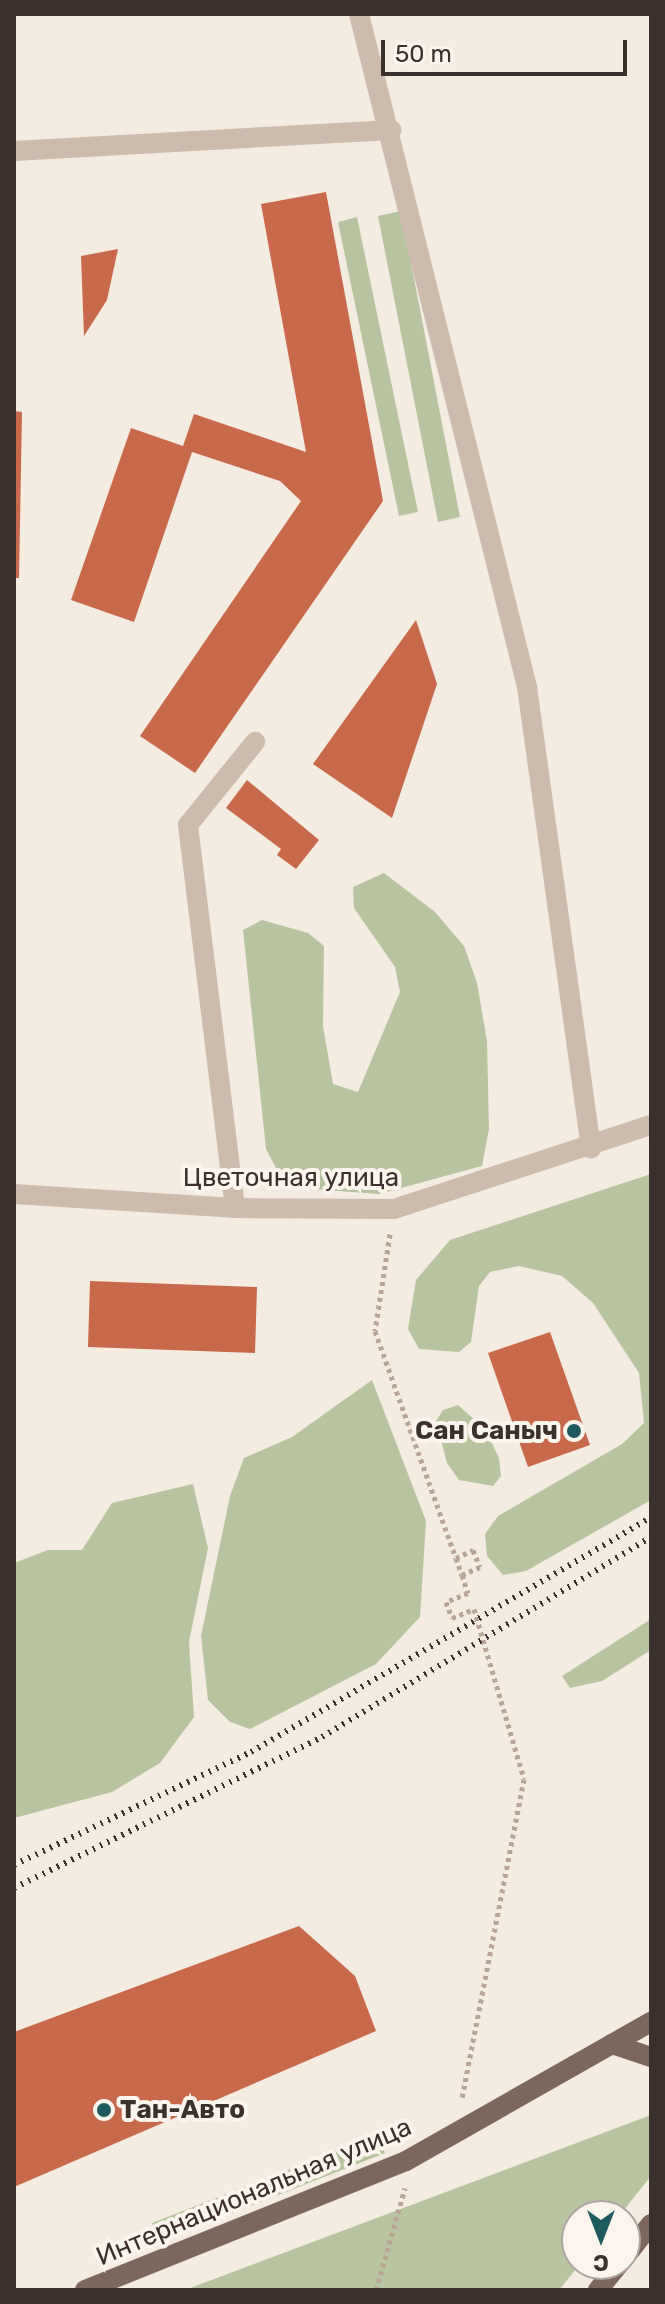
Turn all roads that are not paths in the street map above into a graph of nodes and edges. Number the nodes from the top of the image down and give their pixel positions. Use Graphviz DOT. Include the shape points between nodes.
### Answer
graph roads {
  1 [pos="359,14"];
  2 [pos="391,130"];
  3 [pos="14,151"];
  4 [pos="255,742"];
  5 [pos="651,1125"];
  6 [pos="591,1149"];
  7 [pos="14,1194"];
  8 [pos="235,1208"];
  9 [pos="651,2022"];
  10 [pos="612,2044"];
  11 [pos="651,2057"];
  12 [pos="85,2290"];
  1 -- 2 [label="street"];
  2 -- 3 [label="street"];
  2 -- 6 [label="street" via="527,687"];
  4 -- 8 [label="street" via="188,825"];
  5 -- 6 [label="street, Цветочная улица"];
  6 -- 8 [label="street, Цветочная улица" via="394,1209"];
  7 -- 8 [label="street, Цветочная улица"];
  9 -- 10 [label="main road, Интернациональная улица"];
  10 -- 11 [label="main road"];
  10 -- 12 [label="main road, Интернациональная улица" via="406,2161"];
}
